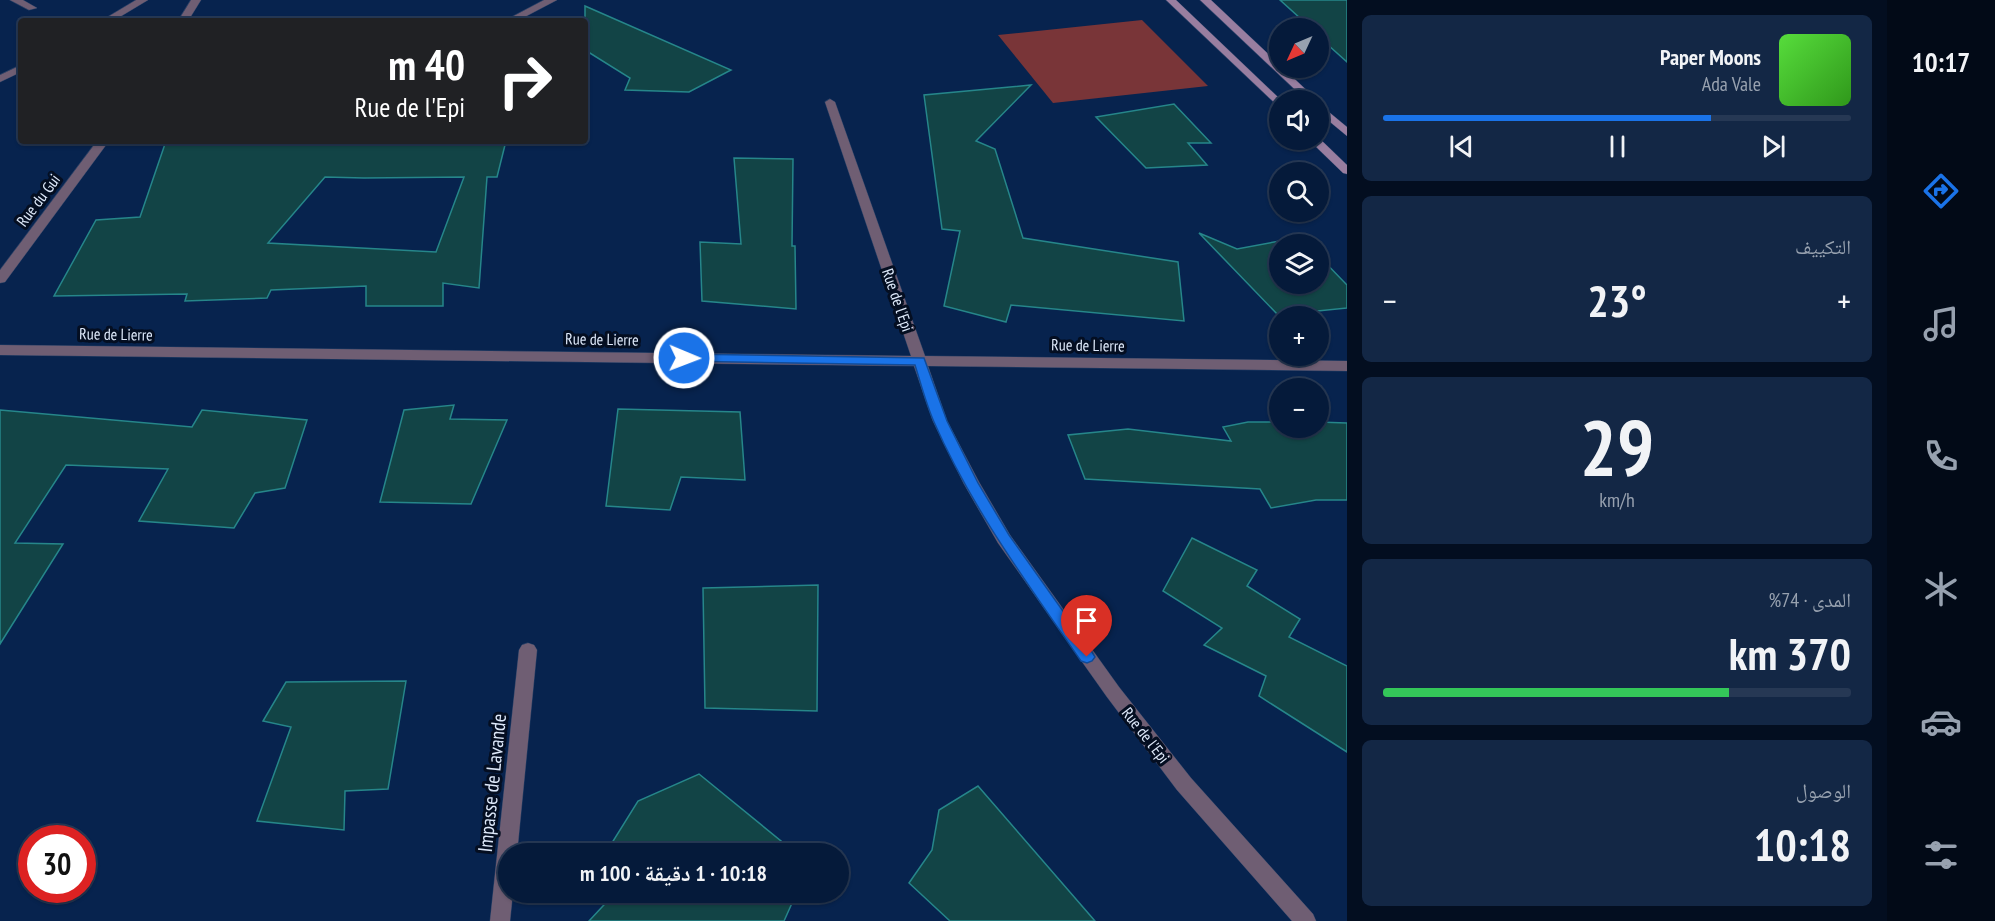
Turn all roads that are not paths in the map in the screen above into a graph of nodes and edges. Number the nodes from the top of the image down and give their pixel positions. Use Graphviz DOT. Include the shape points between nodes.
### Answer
graph roads {
  1 [pos="15,0"];
  2 [pos="143,0"];
  3 [pos="196,0"];
  4 [pos="552,0"];
  5 [pos="1171,0"];
  6 [pos="1205,0"];
  7 [pos="32,8"];
  8 [pos="111,18"];
  9 [pos="185,18"];
  10 [pos="515,18"];
  11 [pos="18,70"];
  12 [pos="0,79"];
  13 [pos="1301,90"];
  14 [pos="1269,94"];
  15 [pos="830,102"];
  16 [pos="1329,116"];
  17 [pos="1347,133"];
  18 [pos="101,144"];
  19 [pos="1325,150"];
  20 [pos="1347,171"];
  21 [pos="0,279"];
  22 [pos="0,350"];
  23 [pos="920,361"];
  24 [pos="1347,366"];
  25 [pos="528,650"];
  26 [pos="500,921"];
  27 [pos="1306,921"];
  1 -- 7 [label="street"];
  2 -- 8 [label="street"];
  3 -- 9 [label="street"];
  4 -- 10 [label="street"];
  5 -- 14 [label="main road"];
  6 -- 13 [label="main road"];
  11 -- 12 [label="street"];
  15 -- 23 [label="street, Rue de l'Epi"];
  16 -- 17 [label="main road"];
  18 -- 21 [label="street, Rue du Gui"];
  19 -- 20 [label="main road"];
  22 -- 23 [label="street, Rue de Lierre"];
  23 -- 24 [label="street, Rue de Lierre"];
  23 -- 27 [label="street, Rue de l'Epi" via="940,421 972,484 1048,604 1184,784"];
  25 -- 26 [label="street, Impasse de Lavande"];
}
